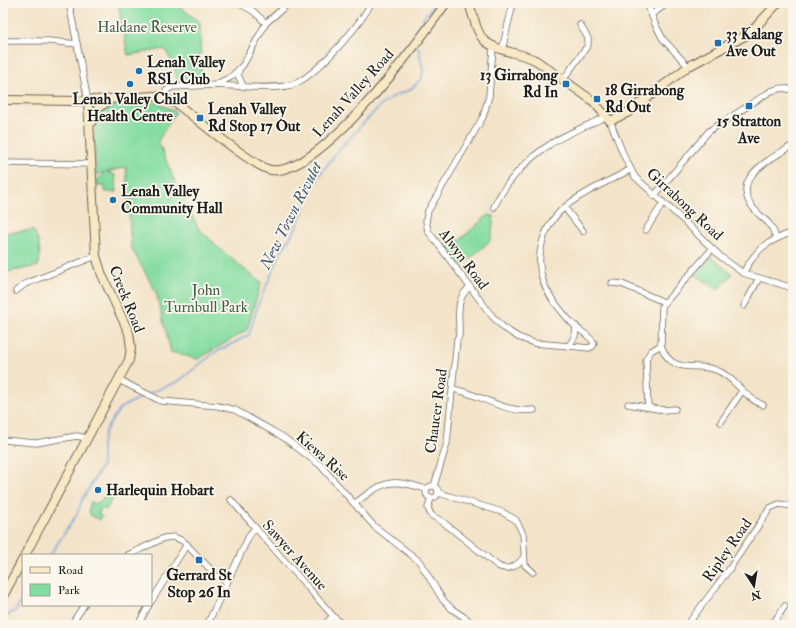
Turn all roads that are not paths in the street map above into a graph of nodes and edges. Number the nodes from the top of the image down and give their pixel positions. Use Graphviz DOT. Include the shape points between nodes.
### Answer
graph roads {
  1 [pos="69,3"];
  2 [pos="239,3"];
  3 [pos="289,3"];
  4 [pos="371,3"];
  5 [pos="446,3"];
  6 [pos="469,3"];
  7 [pos="513,3"];
  8 [pos="647,3"];
  9 [pos="668,3"];
  10 [pos="778,3"];
  11 [pos="652,14"];
  12 [pos="266,23"];
  13 [pos="580,25"];
  14 [pos="3,41"];
  15 [pos="77,44"];
  16 [pos="494,48"];
  17 [pos="502,50"];
  18 [pos="687,66"];
  19 [pos="239,71"];
  20 [pos="563,80"];
  21 [pos="215,85"];
  22 [pos="243,86"];
  23 [pos="793,90"];
  24 [pos="161,97"];
  25 [pos="114,99"];
  26 [pos="3,100"];
  27 [pos="88,101"];
  28 [pos="609,118"];
  29 [pos="90,126"];
  30 [pos="793,145"];
  31 [pos="3,163"];
  32 [pos="91,164"];
  33 [pos="630,170"];
  34 [pos="654,196"];
  35 [pos="663,203"];
  36 [pos="494,207"];
  37 [pos="565,208"];
  38 [pos="646,230"];
  39 [pos="583,231"];
  40 [pos="793,232"];
  41 [pos="776,239"];
  42 [pos="712,249"];
  43 [pos="96,256"];
  44 [pos="744,273"];
  45 [pos="759,278"];
  46 [pos="612,283"];
  47 [pos="470,287"];
  48 [pos="793,288"];
  49 [pos="16,291"];
  50 [pos="664,302"];
  51 [pos="744,306"];
  52 [pos="576,326"];
  53 [pos="661,345"];
  54 [pos="569,346"];
  55 [pos="119,380"];
  56 [pos="453,389"];
  57 [pos="742,391"];
  58 [pos="628,404"];
  59 [pos="763,406"];
  60 [pos="648,407"];
  61 [pos="675,409"];
  62 [pos="534,410"];
  63 [pos="721,422"];
  64 [pos="86,438"];
  65 [pos="3,440"];
  66 [pos="434,486"];
  67 [pos="426,489"];
  68 [pos="438,493"];
  69 [pos="431,498"];
  70 [pos="231,500"];
  71 [pos="355,503"];
  72 [pos="793,506"];
  73 [pos="255,528"];
  74 [pos="188,544"];
  75 [pos="26,554"];
  76 [pos="130,554"];
  77 [pos="524,557"];
  78 [pos="22,561"];
  79 [pos="533,572"];
  80 [pos="227,582"];
  81 [pos="3,596"];
  82 [pos="152,600"];
  83 [pos="83,606"];
  84 [pos="148,606"];
  85 [pos="785,606"];
  86 [pos="333,616"];
  87 [pos="466,619"];
  88 [pos="689,623"];
  89 [pos="71,625"];
  90 [pos="138,625"];
  91 [pos="207,625"];
  92 [pos="324,625"];
  93 [pos="343,625"];
  94 [pos="697,625"];
  95 [pos="772,625"];
  1 -- 15 [label="street"];
  2 -- 12 [label="street"];
  3 -- 12 [label="street"];
  4 -- 22 [label="street" via="342,42 302,80 285,86"];
  5 -- 24 [label="street, Lenah Valley Road" via="386,81 338,134 316,153 287,169 264,168 177,104"];
  6 -- 16 [label="street, Girrabong Road" via="478,32 486,44"];
  7 -- 17 [label="street"];
  8 -- 11 [label="street"];
  9 -- 11 [label="street"];
  10 -- 18 [label="street" via="750,33"];
  11 -- 18 [label="street" via="662,39"];
  12 -- 19 [label="street"];
  13 -- 20 [label="street" via="588,38 588,45"];
  14 -- 15 [label="street"];
  15 -- 27 [label="street"];
  16 -- 17 [label="street, Girrabong Road"];
  16 -- 47 [label="street, Alwyn Road" via="489,96 483,117 427,216 430,235"];
  17 -- 20 [label="street, Girrabong Road" via="533,59"];
  18 -- 28 [label="street" via="627,113"];
  19 -- 21 [label="street"];
  19 -- 22 [label="street"];
  20 -- 28 [label="street, Girrabong Road" via="592,101"];
  21 -- 22 [label="street"];
  21 -- 24 [label="street" via="172,88"];
  23 -- 34 [label="street" via="782,88 771,91 713,128"];
  24 -- 25 [label="street, Lenah Valley Road" via="135,96"];
  25 -- 27 [label="street, Lenah Valley Road"];
  25 -- 29 [label="street, Lenah Valley Road" via="98,108"];
  26 -- 27 [label="street, Lenah Valley Road"];
  27 -- 29 [label="street, Creek Road"];
  28 -- 33 [label="street, Girrabong Road"];
  28 -- 36 [label="street" via="563,137 542,150 507,184"];
  29 -- 32 [label="street, Creek Road"];
  30 -- 41 [label="street" via="758,167 746,186 749,202 756,212 771,224"];
  31 -- 32 [label="street"];
  32 -- 43 [label="street, Creek Road"];
  33 -- 34 [label="street, Girrabong Road"];
  33 -- 37 [label="street" via="576,198"];
  34 -- 35 [label="street, Girrabong Road"];
  35 -- 38 [label="street"];
  35 -- 42 [label="street, Girrabong Road"];
  37 -- 39 [label="street"];
  37 -- 52 [label="street" via="543,236 539,255 540,269 548,292"];
  40 -- 41 [label="street"];
  41 -- 44 [label="street" via="763,247"];
  42 -- 44 [label="street, Girrabong Road"];
  42 -- 50 [label="street"];
  43 -- 49 [label="street" via="25,284"];
  43 -- 55 [label="street, Creek Road" via="130,336 129,360"];
  44 -- 45 [label="street, Girrabong Road"];
  45 -- 48 [label="street, Girrabong Road"];
  45 -- 51 [label="street"];
  46 -- 50 [label="street" via="622,284"];
  47 -- 54 [label="street, Alwyn Road" via="498,322 518,337 534,343"];
  47 -- 56 [label="street, Chaucer Road" via="460,298"];
  50 -- 53 [label="street" via="661,310"];
  52 -- 54 [label="street" via="575,336"];
  52 -- 54 [label="street, Alwyn Road" via="592,339 594,344 589,348"];
  53 -- 57 [label="street" via="667,357 676,364 716,370"];
  53 -- 60 [label="street" via="651,351 646,359"];
  55 -- 64 [label="street, Creek Road"];
  55 -- 71 [label="street, Kiewa Rise" via="154,398 175,403 218,406 246,415 313,459"];
  56 -- 62 [label="street" via="506,407 524,411"];
  56 -- 66 [label="street, Chaucer Road" via="446,443"];
  57 -- 59 [label="street" via="753,402"];
  57 -- 63 [label="street" via="733,400"];
  58 -- 60 [label="street"];
  60 -- 61 [label="street"];
  64 -- 65 [label="street" via="77,436 36,443"];
  64 -- 75 [label="street, Creek Road"];
  66 -- 67 [label="street"];
  66 -- 68 [label="street"];
  67 -- 69 [label="street" via="426,494"];
  67 -- 71 [label="street" via="402,482 390,482 378,486"];
  68 -- 69 [label="street"];
  68 -- 77 [label="street" via="509,515 520,526 523,534"];
  69 -- 77 [label="street" via="428,508 431,515 498,566 511,568"];
  70 -- 73 [label="street, Sawyer Avenue"];
  71 -- 87 [label="street, Kiewa Rise" via="377,528 418,561 443,600"];
  72 -- 88 [label="street, Ripley Road" via="779,504 770,508"];
  73 -- 80 [label="street"];
  73 -- 86 [label="street, Sawyer Avenue"];
  74 -- 76 [label="street" via="180,539 168,537"];
  74 -- 80 [label="street" via="216,575"];
  74 -- 82 [label="street"];
  77 -- 79 [label="street" via="525,565"];
  78 -- 81 [label="street"];
  80 -- 91 [label="street"];
  83 -- 89 [label="street"];
  84 -- 90 [label="street"];
  85 -- 95 [label="street"];
  86 -- 92 [label="street"];
  86 -- 93 [label="street, Sawyer Avenue"];
  88 -- 94 [label="street"];
}
